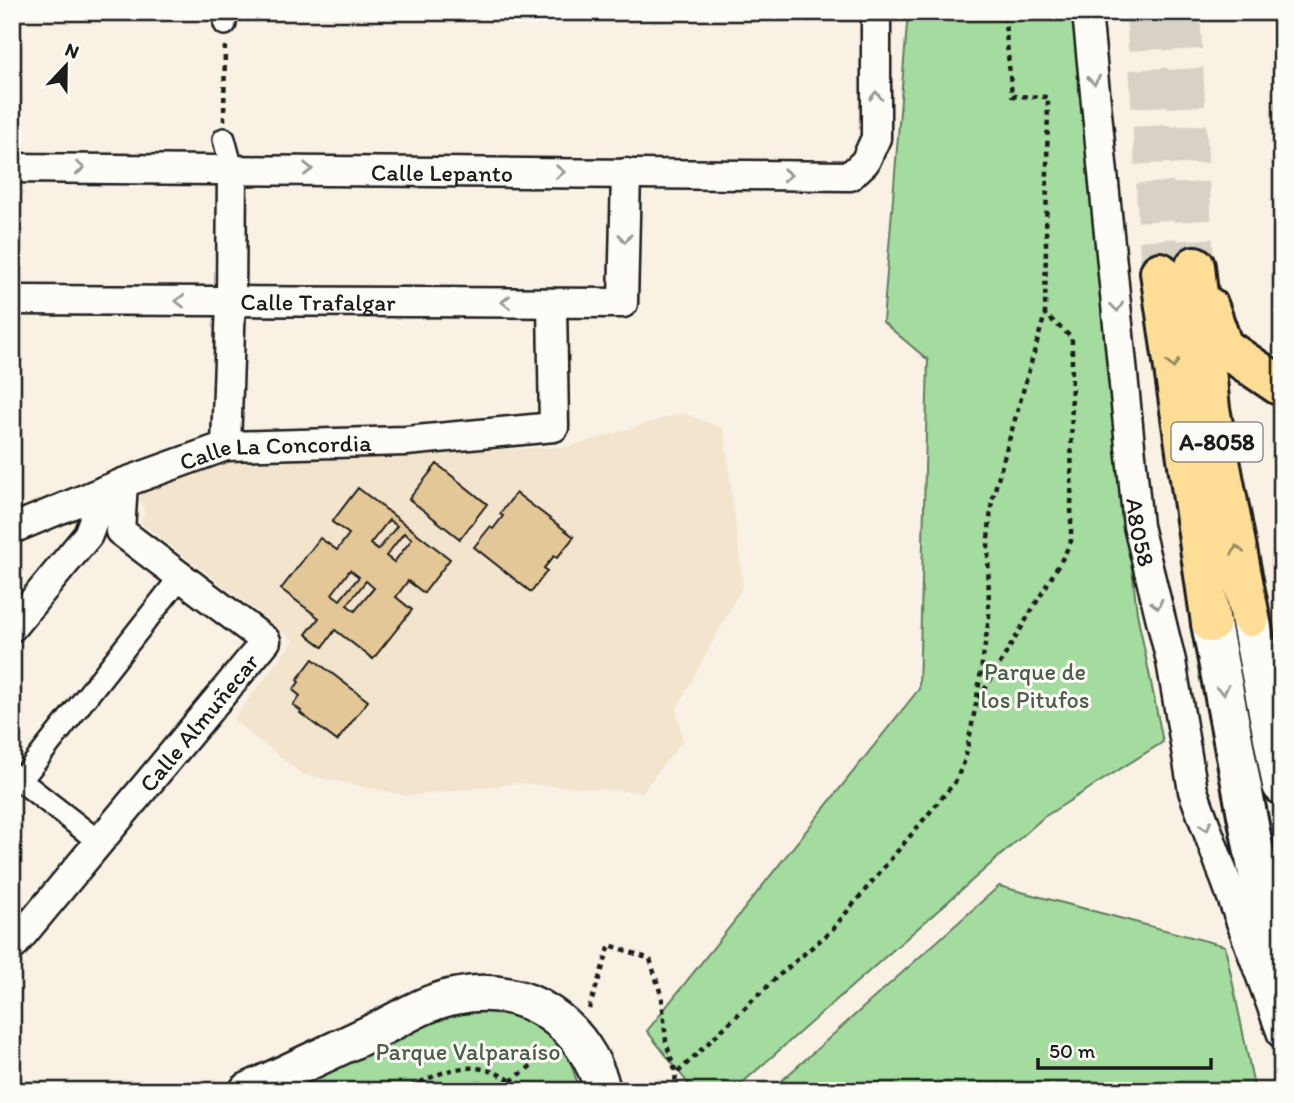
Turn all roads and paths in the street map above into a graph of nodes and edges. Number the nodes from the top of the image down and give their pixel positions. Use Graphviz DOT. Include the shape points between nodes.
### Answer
graph roads {
  1 [pos="876,12"];
  2 [pos="1004,12"];
  3 [pos="1087,12"];
  4 [pos="225,18"];
  5 [pos="224,139"];
  6 [pos="12,168"];
  7 [pos="232,169"];
  8 [pos="626,173"];
  9 [pos="1177,269"];
  10 [pos="12,300"];
  11 [pos="231,301"];
  12 [pos="552,303"];
  13 [pos="1045,314"];
  14 [pos="1281,385"];
  15 [pos="226,446"];
  16 [pos="114,487"];
  17 [pos="12,529"];
  18 [pos="181,576"];
  19 [pos="1250,617"];
  20 [pos="1211,623"];
  21 [pos="12,627"];
  22 [pos="976,704"];
  23 [pos="16,777"];
  24 [pos="1282,785"];
  25 [pos="99,841"];
  26 [pos="15,936"];
  27 [pos="1282,1002"];
  28 [pos="580,1023"];
  29 [pos="1282,1034"];
  30 [pos="676,1074"];
  31 [pos="511,1081"];
  32 [pos="247,1091"];
  33 [pos="402,1091"];
  34 [pos="502,1091"];
  35 [pos="603,1091"];
  36 [pos="674,1091"];
  8 -- 1 [label="street, Calle Lepanto, one-way" via="850,176 865,162 876,138"];
  2 -- 13 [label="path" via="1012,96 1048,97"];
  3 -- 29 [label="street, A8058, one-way" via="1138,526 1171,662 1193,791"];
  4 -- 5 [label="path"];
  5 -- 7 [label="street"];
  6 -- 7 [label="street, Calle Lepanto, one-way"];
  7 -- 8 [label="street, Calle Lepanto, one-way"];
  7 -- 11 [label="street"];
  8 -- 12 [label="street, Calle Trafalgar, one-way" via="623,303"];
  9 -- 14 [label="highway" via="1223,346"];
  19 -- 9 [label="highway, A-8058, one-way" via="1210,409"];
  9 -- 20 [label="highway, A-8058, one-way"];
  11 -- 10 [label="street, Calle Trafalgar, one-way"];
  12 -- 11 [label="street, Calle Trafalgar, one-way"];
  11 -- 15 [label="street"];
  12 -- 15 [label="street, Calle La Concordia" via="554,427 406,441"];
  13 -- 22 [label="path" via="992,500 989,618"];
  13 -- 22 [label="path" via="1072,338 1071,541"];
  15 -- 16 [label="street, Calle La Concordia"];
  16 -- 17 [label="street, Calle La Concordia"];
  16 -- 18 [label="street, Calle Almuñecar" via="120,531"];
  16 -- 21 [label="street" via="88,535"];
  18 -- 23 [label="street"];
  18 -- 25 [label="street, Calle Almuñecar" via="266,640"];
  19 -- 24 [label="main road, A-8058"];
  20 -- 27 [label="main road, A-8058, one-way"];
  22 -- 30 [label="path" via="965,760 955,782 831,931"];
  23 -- 25 [label="street"];
  25 -- 26 [label="street, Calle Almuñecar"];
  28 -- 30 [label="path" via="610,945 650,959"];
  28 -- 31 [label="path"];
  28 -- 32 [label="street" via="514,996 458,995"];
  28 -- 35 [label="street"];
  30 -- 36 [label="path"];
  31 -- 33 [label="path" via="496,1072 464,1066"];
  31 -- 34 [label="path"];
}
